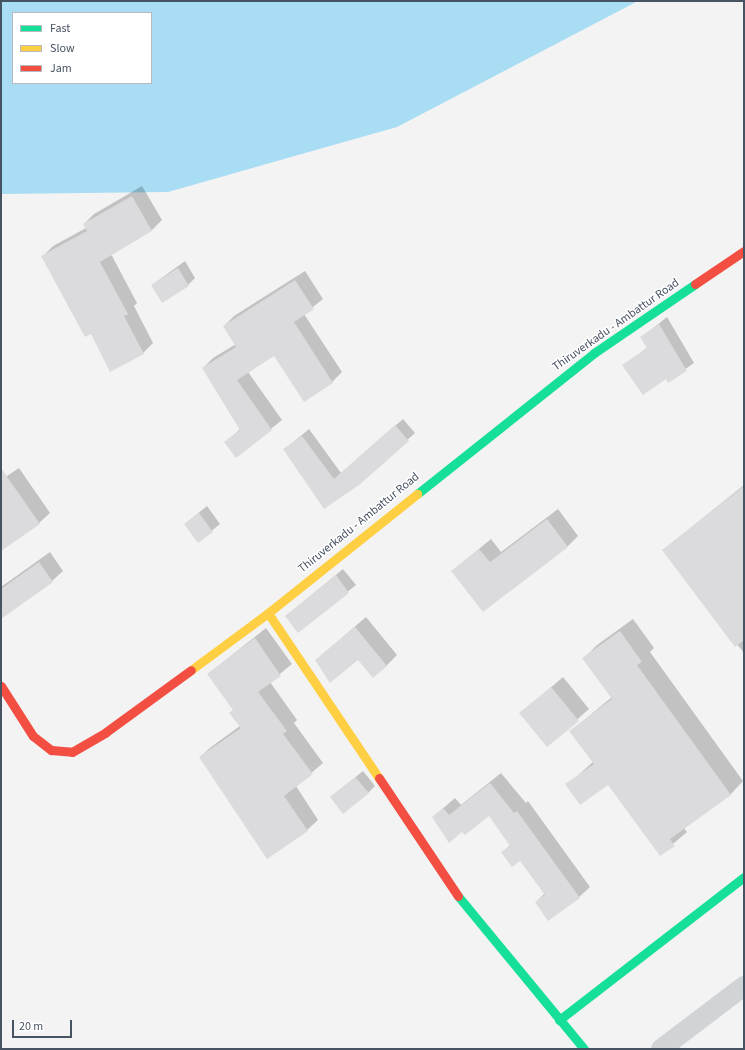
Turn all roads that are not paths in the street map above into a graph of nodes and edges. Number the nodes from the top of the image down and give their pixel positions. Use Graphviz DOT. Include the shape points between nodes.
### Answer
graph roads {
  1 [pos="744,251"];
  2 [pos="268,613"];
  3 [pos="1,686"];
  4 [pos="744,877"];
  5 [pos="744,986"];
  6 [pos="559,1020"];
  7 [pos="584,1049"];
  8 [pos="661,1049"];
  1 -- 2 [label="main road, Thiruverkadu - Ambattur Road" via="594,352"];
  2 -- 3 [label="main road, Thiruverkadu - Ambattur Road" via="106,732 72,752 51,750 33,736"];
  2 -- 6 [label="main road" via="460,899"];
  4 -- 6 [label="main road"];
  5 -- 8 [label="street"];
  6 -- 7 [label="main road"];
}
